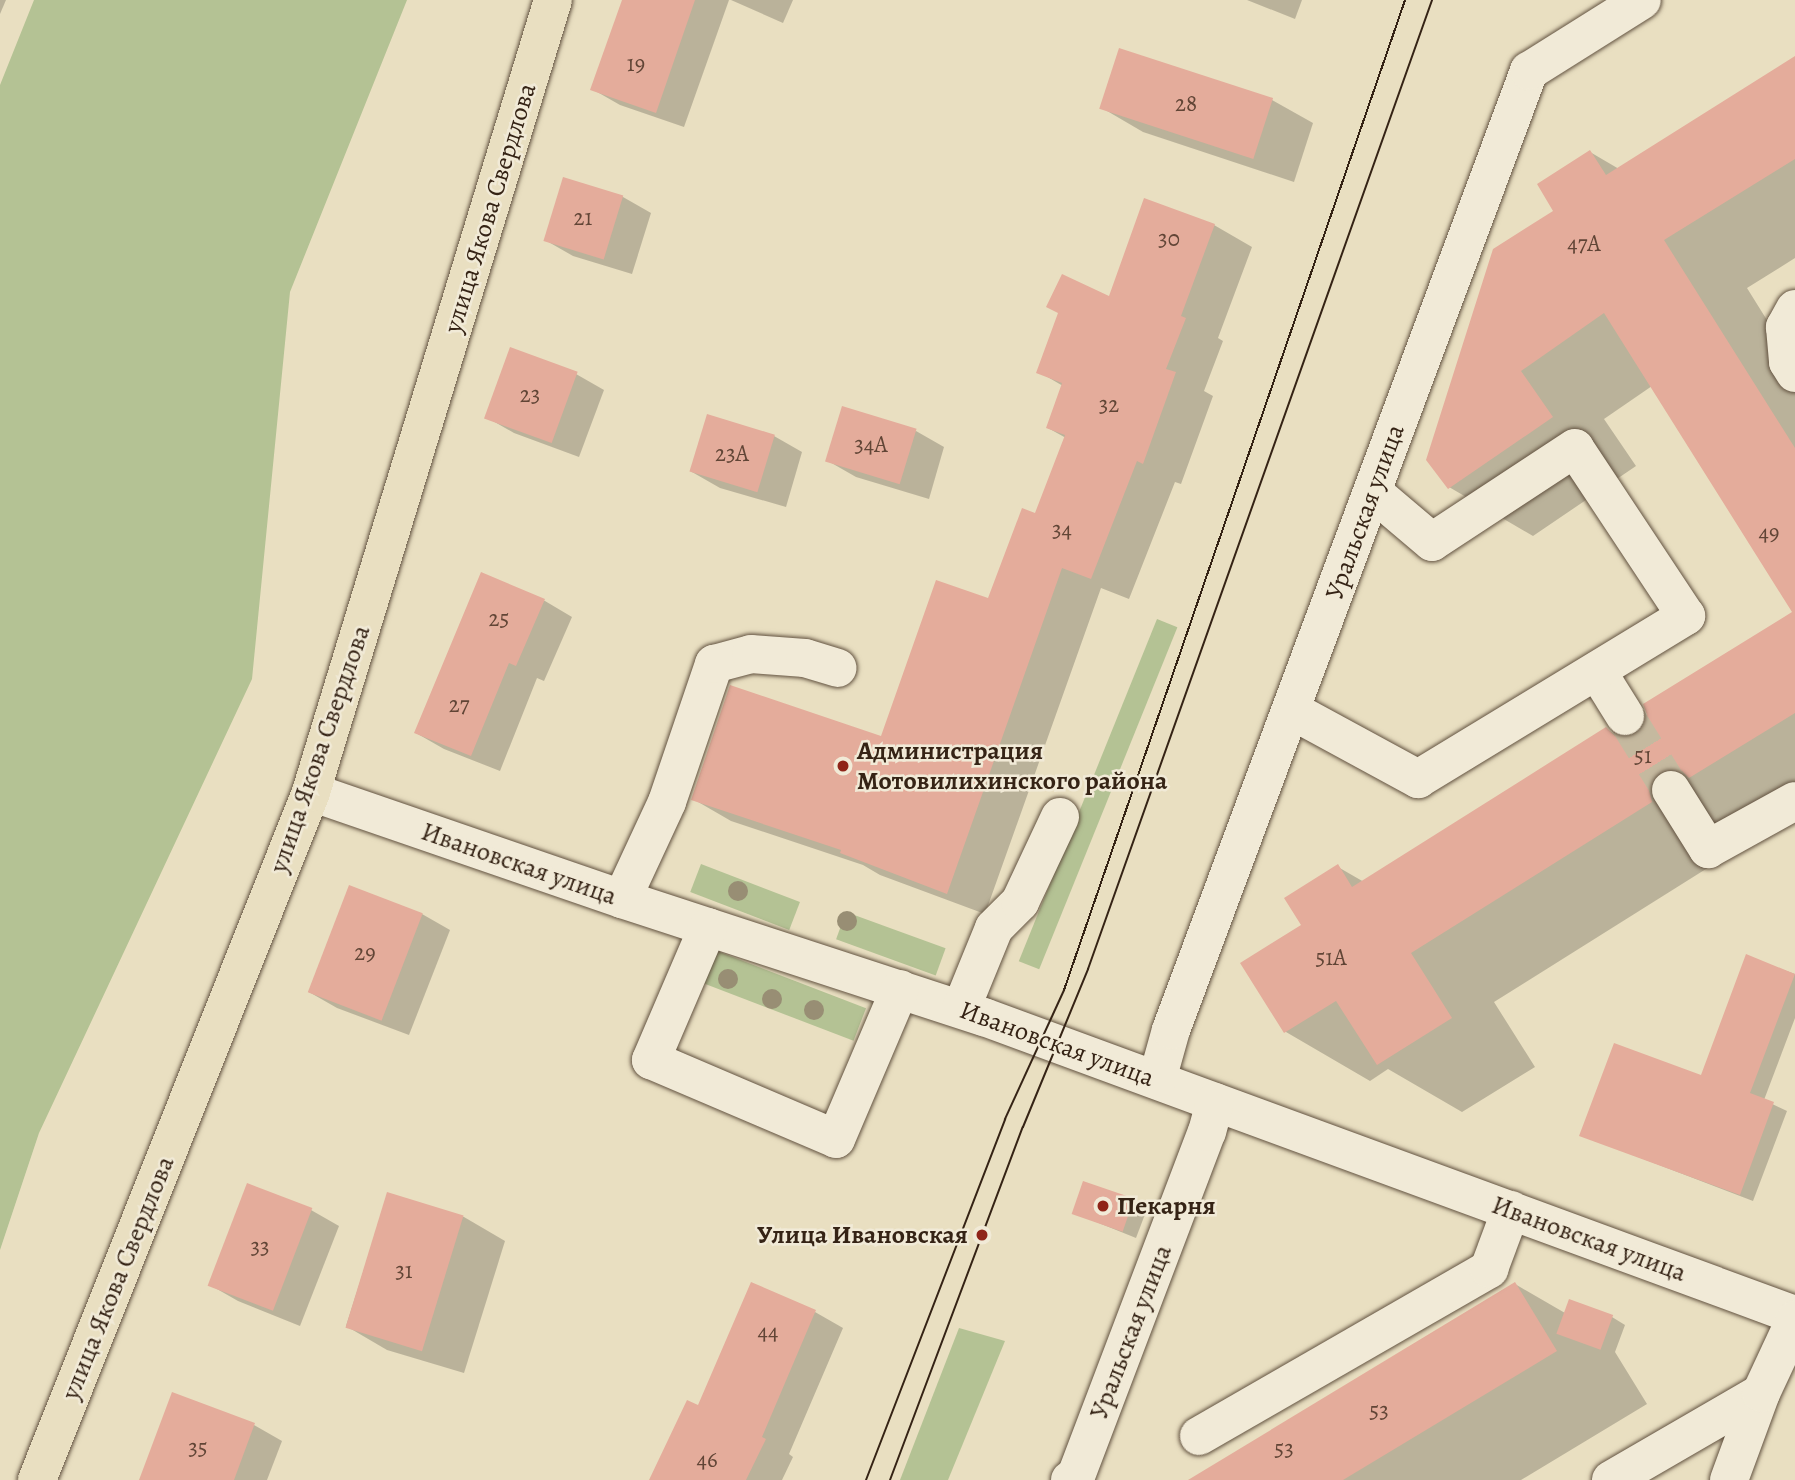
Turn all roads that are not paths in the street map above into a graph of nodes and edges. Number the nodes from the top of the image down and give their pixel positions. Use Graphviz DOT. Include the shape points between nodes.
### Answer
graph roads {
  1 [pos="553,0"];
  2 [pos="1642,0"];
  3 [pos="1795,309"];
  4 [pos="1795,373"];
  5 [pos="1373,492"];
  6 [pos="838,668"];
  7 [pos="1597,671"];
  8 [pos="1292,710"];
  9 [pos="1625,716"];
  10 [pos="1671,790"];
  11 [pos="312,792"];
  12 [pos="1795,800"];
  13 [pos="1060,817"];
  14 [pos="622,899"];
  15 [pos="708,927"];
  16 [pos="900,989"];
  17 [pos="961,1009"];
  18 [pos="1157,1080"];
  19 [pos="1215,1102"];
  20 [pos="1511,1210"];
  21 [pos="1795,1315"];
  22 [pos="1795,1320"];
  23 [pos="1761,1393"];
  24 [pos="1199,1436"];
  25 [pos="37,1480"];
  26 [pos="1070,1480"];
  27 [pos="1611,1480"];
  28 [pos="1729,1480"];
  1 -- 11 [label="main road, улица Якова Свердлова"];
  2 -- 5 [label="street, Уральская улица" via="1529,71"];
  3 -- 4 [label="street" via="1785,327 1788,362"];
  5 -- 7 [label="street" via="1432,542 1575,448 1686,616"];
  5 -- 8 [label="street, Уральская улица"];
  6 -- 14 [label="street" via="805,658 751,654 714,664 667,802"];
  7 -- 8 [label="street" via="1418,779"];
  7 -- 9 [label="street"];
  8 -- 18 [label="street, Уральская улица" via="1171,1030"];
  10 -- 12 [label="street" via="1708,849"];
  11 -- 14 [label="street, Ивановская улица"];
  11 -- 25 [label="main road, улица Якова Свердлова"];
  13 -- 17 [label="street" via="1020,902 994,928"];
  14 -- 15 [label="street, Ивановская улица"];
  15 -- 16 [label="street, Ивановская улица"];
  15 -- 16 [label="street" via="651,1060 836,1139"];
  16 -- 17 [label="street, Ивановская улица"];
  17 -- 18 [label="street, Ивановская улица"];
  18 -- 19 [label="street, Ивановская улица"];
  19 -- 20 [label="street, Ивановская улица"];
  19 -- 26 [label="street, Уральская улица" via="1193,1171 1076,1476"];
  20 -- 21 [label="street, Ивановская улица"];
  20 -- 24 [label="street" via="1489,1269"];
  22 -- 23 [label="street"];
  23 -- 27 [label="street"];
  23 -- 28 [label="street"];
}
